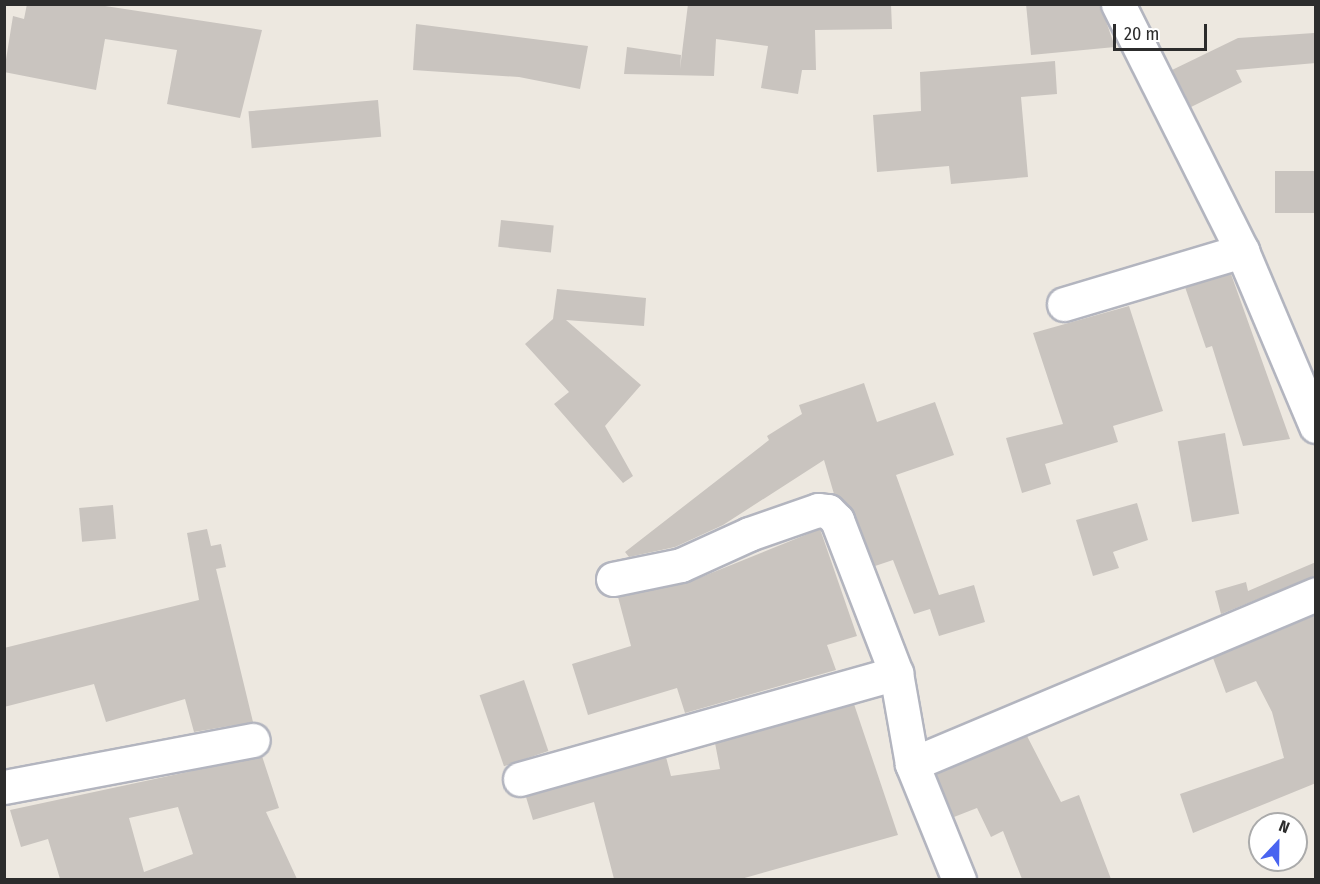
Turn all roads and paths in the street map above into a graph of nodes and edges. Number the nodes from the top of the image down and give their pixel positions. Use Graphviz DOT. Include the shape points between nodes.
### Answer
graph roads {
  1 [pos="1118,4"];
  2 [pos="1242,251"];
  3 [pos="1064,304"];
  4 [pos="1316,426"];
  5 [pos="614,579"];
  6 [pos="1316,594"];
  7 [pos="896,674"];
  8 [pos="253,740"];
  9 [pos="912,764"];
  10 [pos="520,779"];
  11 [pos="4,787"];
  12 [pos="959,879"];
  1 -- 2 [label="street"];
  2 -- 3 [label="street"];
  2 -- 4 [label="street"];
  5 -- 7 [label="street" via="681,565 749,534 818,510 828,511 837,520"];
  6 -- 9 [label="street"];
  7 -- 9 [label="street"];
  7 -- 10 [label="street"];
  8 -- 11 [label="street"];
  9 -- 12 [label="street"];
}
